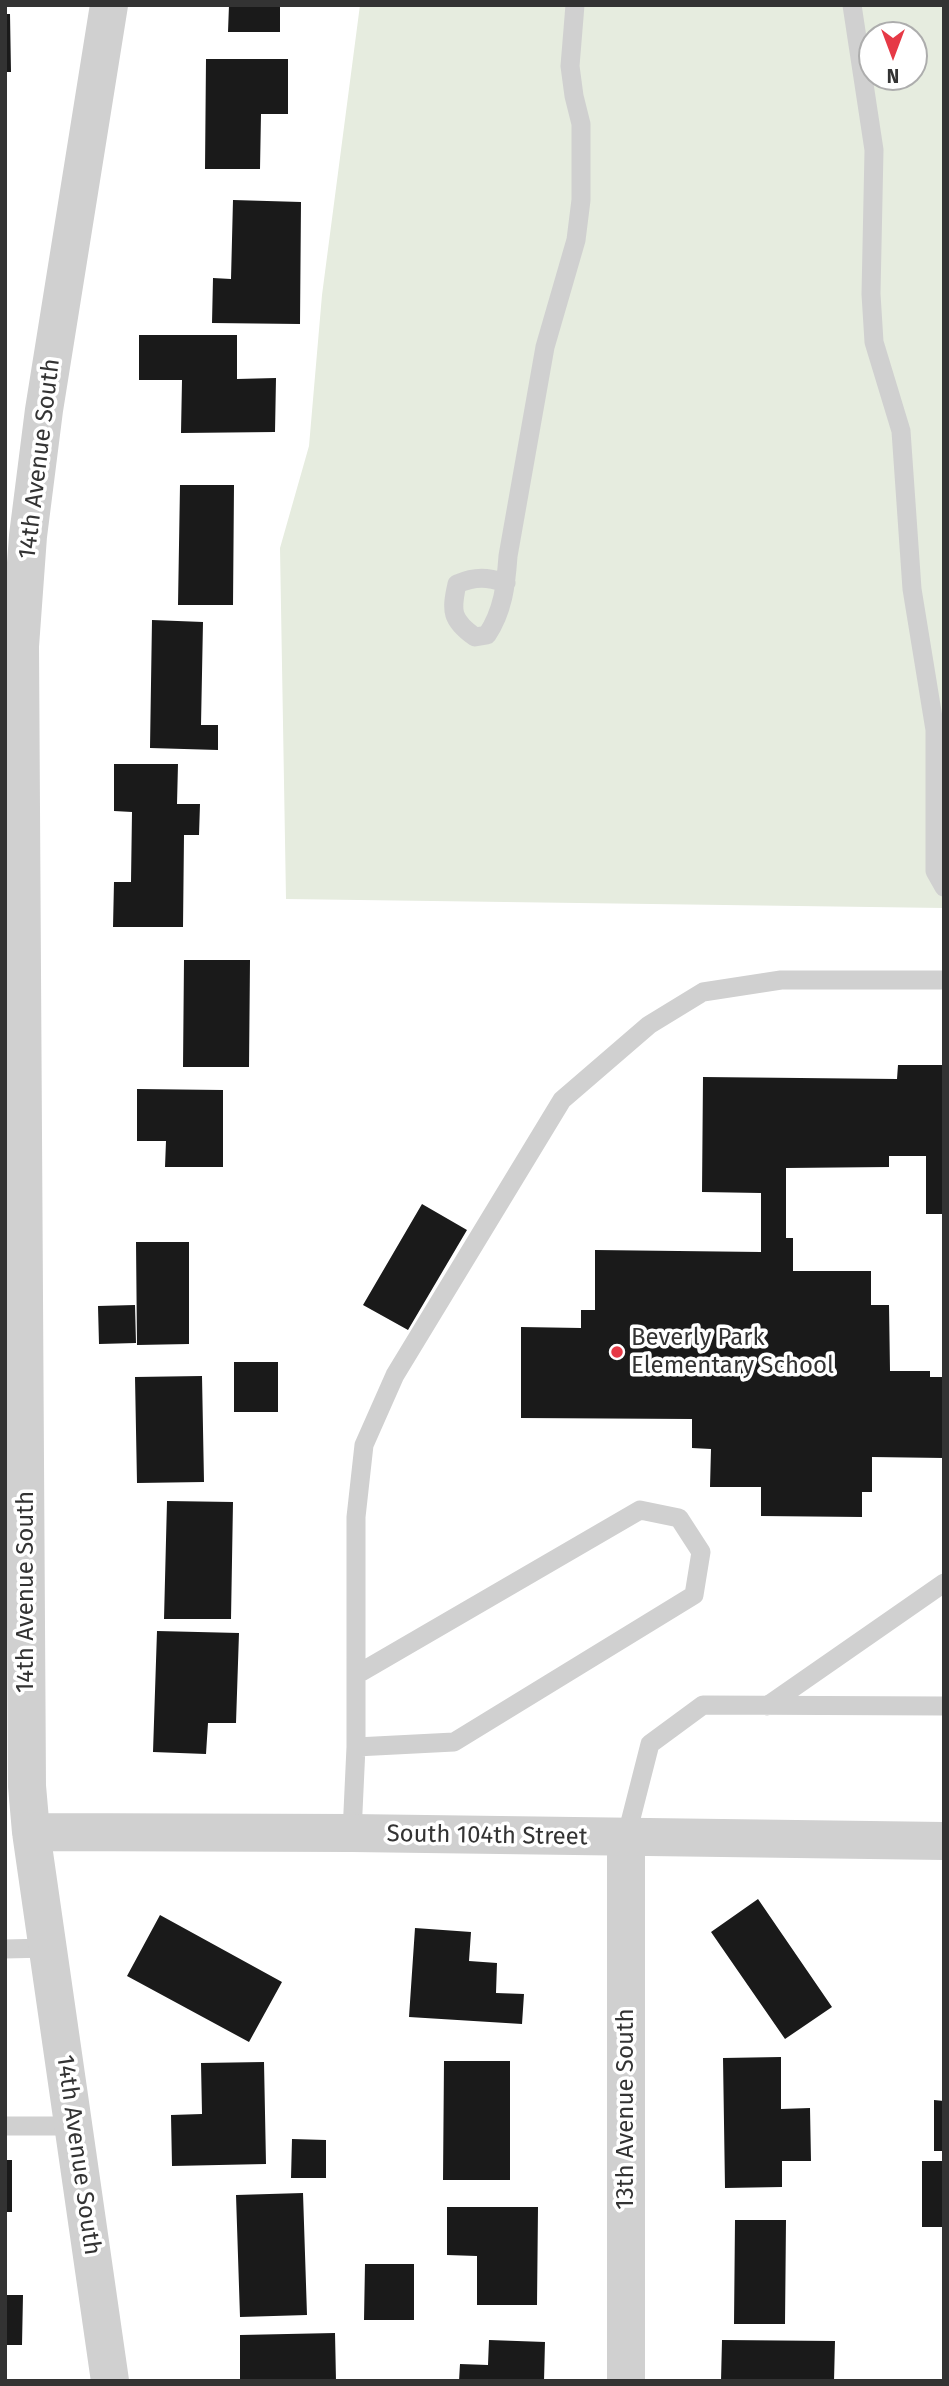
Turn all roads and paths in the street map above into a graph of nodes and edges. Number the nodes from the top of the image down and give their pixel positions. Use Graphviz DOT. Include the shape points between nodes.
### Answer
graph roads {
  1 [pos="109,5"];
  2 [pos="575,5"];
  3 [pos="852,5"];
  4 [pos="506,583"];
  5 [pos="944,887"];
  6 [pos="944,980"];
  7 [pos="944,1583"];
  8 [pos="356,1675"];
  9 [pos="766,1706"];
  10 [pos="944,1706"];
  11 [pos="356,1747"];
  12 [pos="31,1832"];
  13 [pos="352,1833"];
  14 [pos="626,1838"];
  15 [pos="944,1841"];
  16 [pos="48,1948"];
  17 [pos="5,1949"];
  18 [pos="5,2126"];
  19 [pos="74,2126"];
  20 [pos="110,2381"];
  21 [pos="626,2381"];
  1 -- 12 [label="street, 14th Avenue South" via="44,410 20,646"];
  2 -- 4 [label="lane" via="570,66 581,124 576,240 545,347"];
  3 -- 5 [label="lane" via="874,150 874,342 901,431 912,589 935,730 936,871"];
  6 -- 8 [label="lane" via="781,980 703,992 649,1026 562,1100 395,1375 364,1445 356,1517"];
  7 -- 9 [label="lane"];
  8 -- 11 [label="lane"];
  8 -- 11 [label="lane" via="640,1510 679,1518 701,1552 694,1595 454,1742"];
  9 -- 10 [label="lane"];
  9 -- 14 [label="lane" via="703,1705 650,1744"];
  11 -- 13 [label="lane"];
  12 -- 13 [label="street, South 104th Street"];
  12 -- 16 [label="street, 14th Avenue South"];
  13 -- 14 [label="street, South 104th Street"];
  14 -- 15 [label="street, South 104th Street"];
  14 -- 21 [label="street, 13th Avenue South"];
  16 -- 17 [label="lane"];
  16 -- 19 [label="street, 14th Avenue South"];
  18 -- 19 [label="lane"];
  19 -- 20 [label="street, 14th Avenue South"];
}
